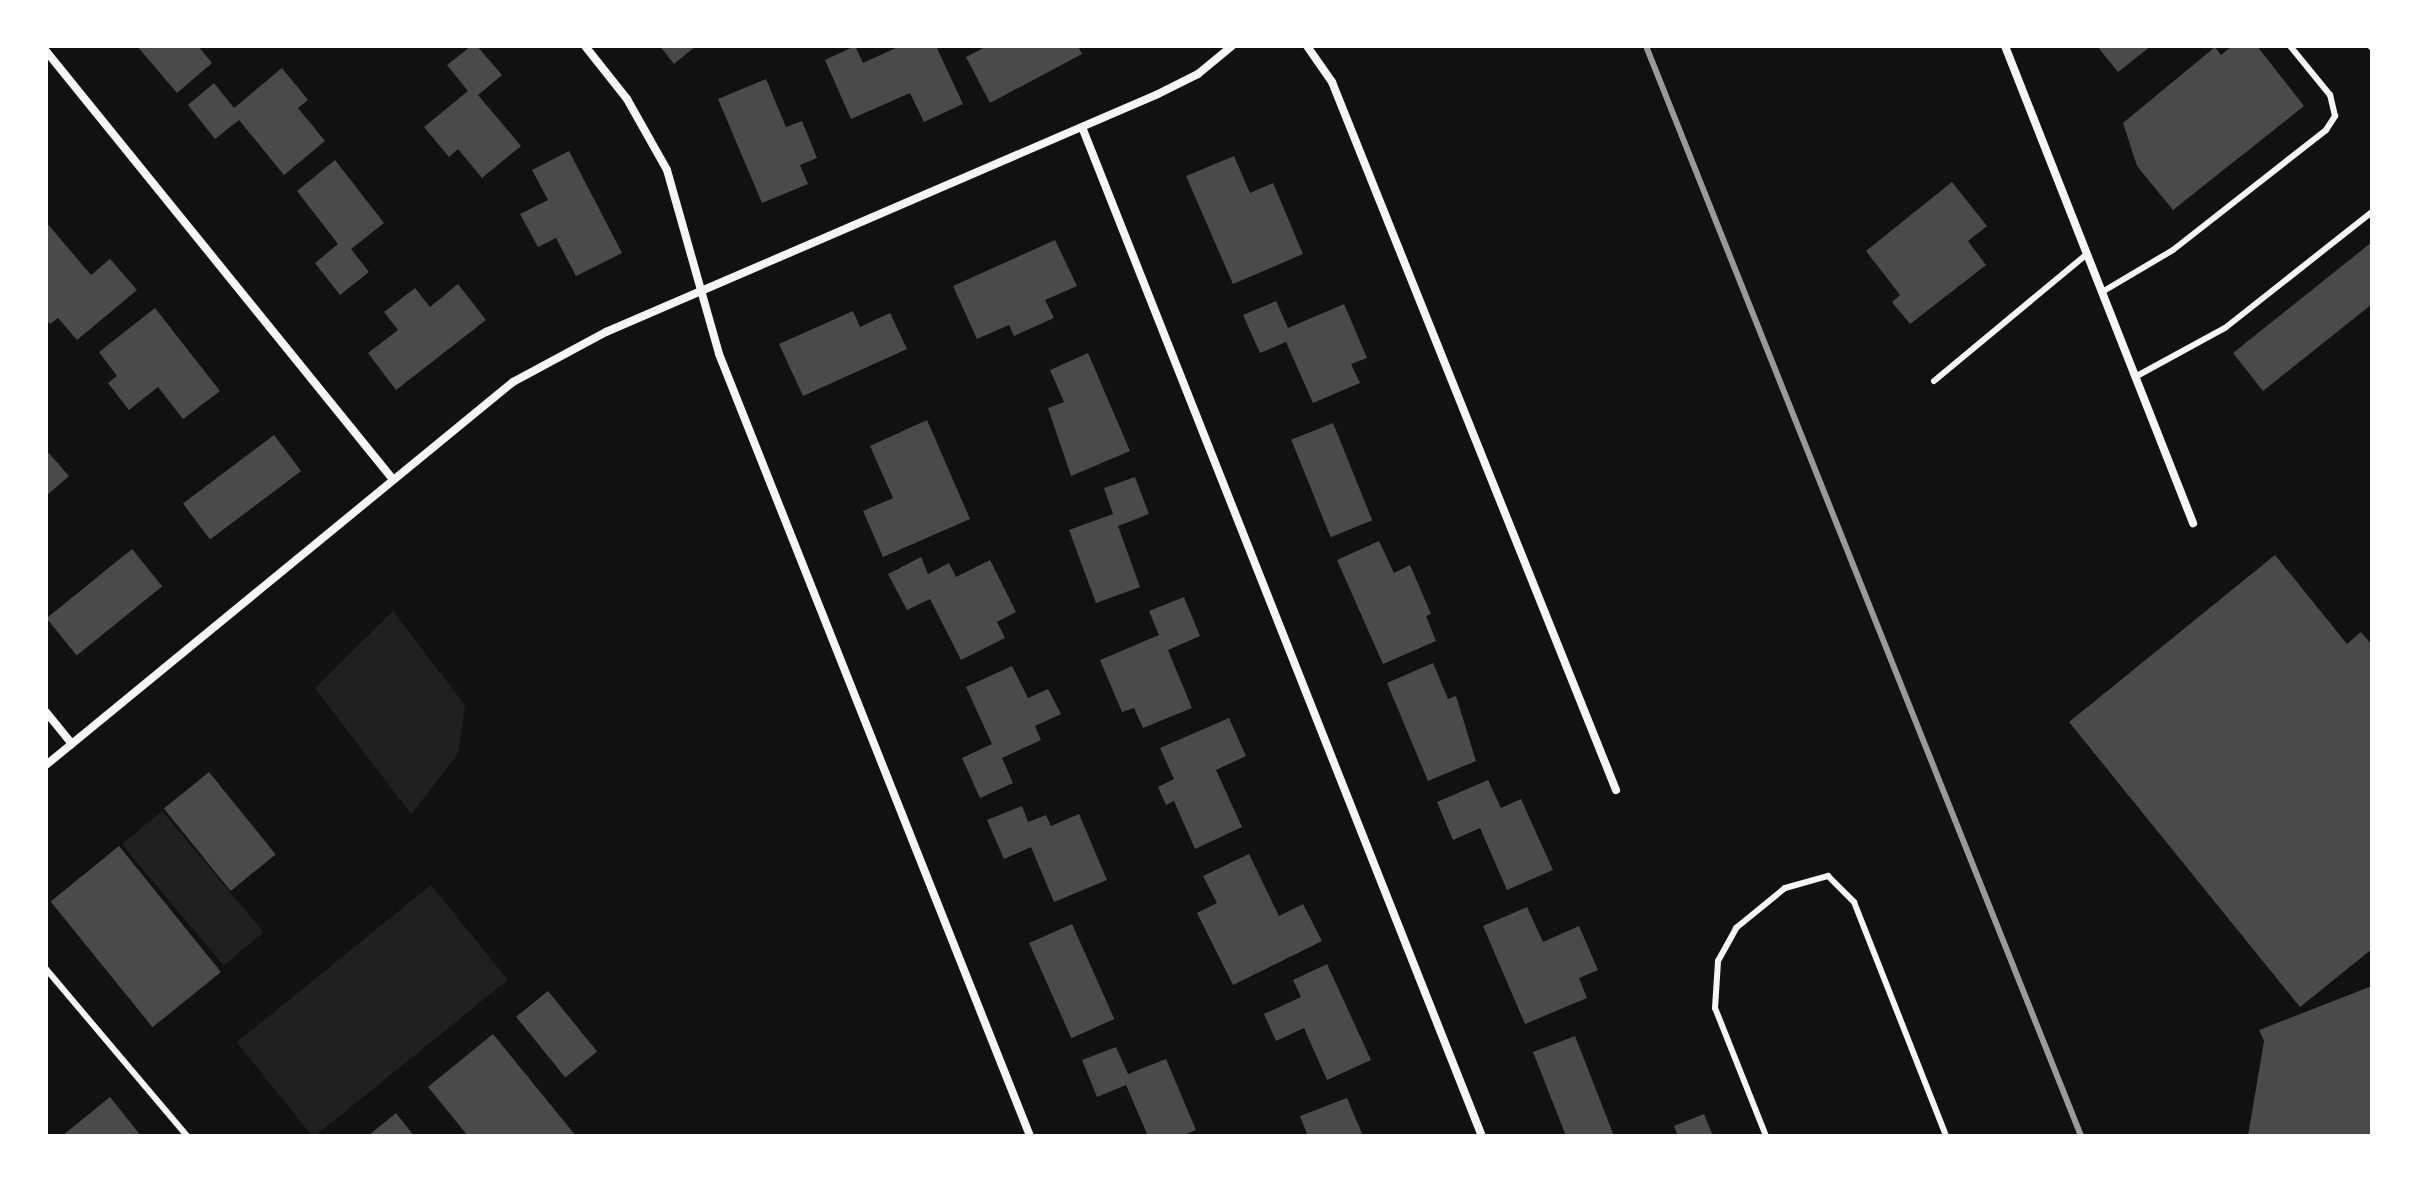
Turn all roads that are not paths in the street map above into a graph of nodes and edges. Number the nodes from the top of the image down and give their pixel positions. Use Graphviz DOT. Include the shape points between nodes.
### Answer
graph roads {
  1 [pos="585,46"];
  2 [pos="1232,46"];
  3 [pos="1307,46"];
  4 [pos="2005,46"];
  5 [pos="2290,46"];
  6 [pos="46,51"];
  7 [pos="1082,127"];
  8 [pos="2372,212"];
  9 [pos="2087,254"];
  10 [pos="701,292"];
  11 [pos="2102,292"];
  12 [pos="2135,377"];
  13 [pos="1934,381"];
  14 [pos="391,477"];
  15 [pos="2193,523"];
  16 [pos="46,712"];
  17 [pos="72,744"];
  18 [pos="46,765"];
  19 [pos="1616,790"];
  20 [pos="46,969"];
  21 [pos="187,1136"];
  22 [pos="1030,1136"];
  23 [pos="1482,1136"];
  24 [pos="1766,1136"];
  25 [pos="1946,1136"];
  1 -- 10 [label="street" via="627,99 667,170"];
  2 -- 7 [label="street" via="1198,74"];
  3 -- 19 [label="street" via="1332,82"];
  4 -- 9 [label="street"];
  5 -- 11 [label="lane" via="2330,95 2335,116 2326,130 2173,250"];
  6 -- 14 [label="street"];
  7 -- 10 [label="street"];
  7 -- 23 [label="street"];
  8 -- 12 [label="lane" via="2225,328"];
  9 -- 11 [label="street"];
  9 -- 13 [label="lane"];
  10 -- 14 [label="street" via="606,332 513,382"];
  10 -- 22 [label="street" via="719,354"];
  11 -- 12 [label="street"];
  12 -- 15 [label="street"];
  14 -- 17 [label="street"];
  16 -- 17 [label="street"];
  17 -- 18 [label="street"];
  20 -- 21 [label="lane"];
  24 -- 25 [label="lane" via="1715,1008 1718,961 1736,928 1785,888 1828,876 1854,902"];
}
